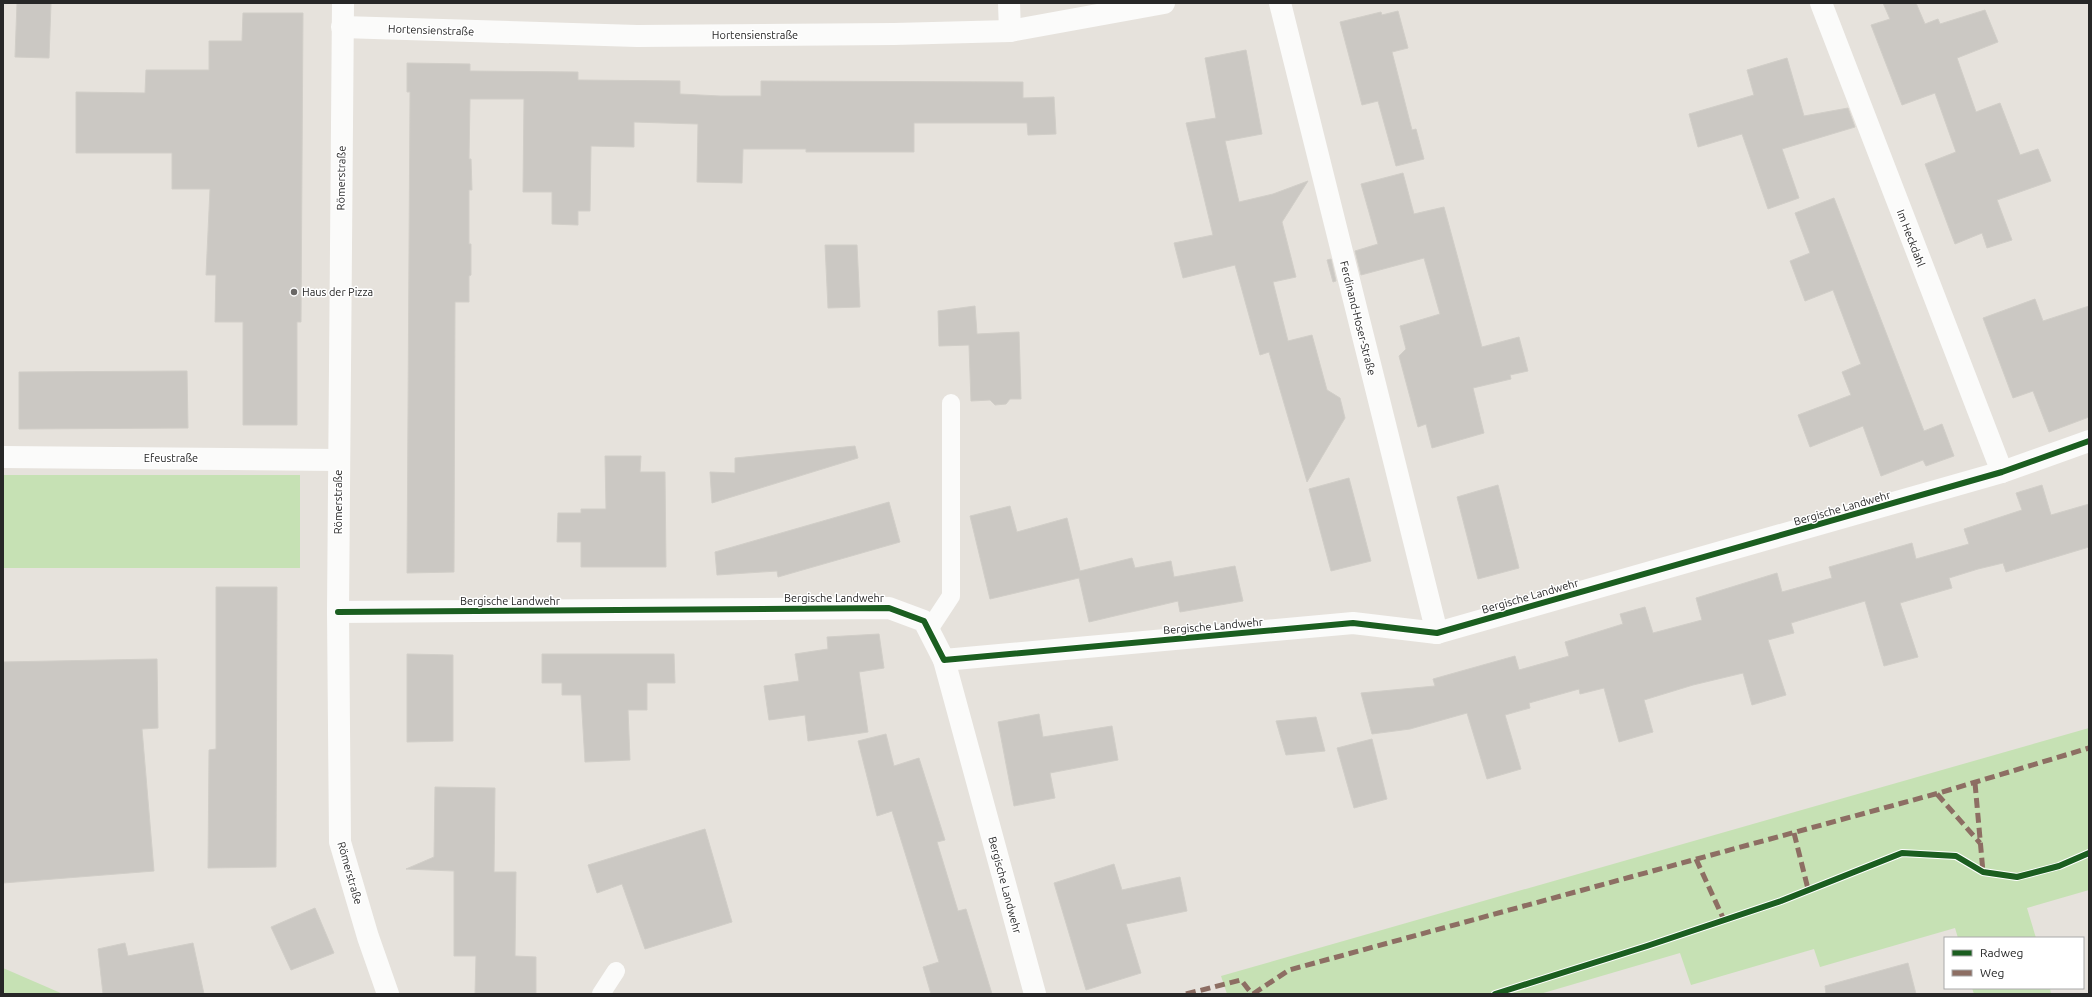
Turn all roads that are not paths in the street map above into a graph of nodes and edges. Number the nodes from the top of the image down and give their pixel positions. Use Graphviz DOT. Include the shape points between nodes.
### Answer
graph roads {
  1 [pos="343,3"];
  2 [pos="1009,3"];
  3 [pos="1164,3"];
  4 [pos="1280,3"];
  5 [pos="1821,3"];
  6 [pos="342,27"];
  7 [pos="1010,31"];
  8 [pos="951,403"];
  9 [pos="2089,441"];
  10 [pos="3,457"];
  11 [pos="338,460"];
  12 [pos="2002,472"];
  13 [pos="338,612"];
  14 [pos="928,631"];
  15 [pos="1437,633"];
  16 [pos="944,660"];
  17 [pos="616,971"];
  18 [pos="388,994"];
  19 [pos="601,994"];
  20 [pos="1035,994"];
  1 -- 6 [label="street, Römerstraße"];
  2 -- 7 [label="street"];
  3 -- 7 [label="street, Hortensienstraße"];
  4 -- 15 [label="street, Ferdinand-Hoser-Straße"];
  5 -- 12 [label="street, Im Heckdahl"];
  6 -- 7 [label="street, Hortensienstraße" via="637,36"];
  6 -- 11 [label="street, Römerstraße"];
  8 -- 14 [label="lane" via="951,596"];
  9 -- 12 [label="street, Bergische Landwehr"];
  10 -- 11 [label="street, Efeustraße"];
  11 -- 13 [label="street, Römerstraße"];
  12 -- 15 [label="street, Bergische Landwehr"];
  13 -- 14 [label="street, Bergische Landwehr" via="889,608 924,621"];
  13 -- 18 [label="street, Römerstraße" via="340,842"];
  14 -- 16 [label="street, Bergische Landwehr"];
  15 -- 16 [label="street, Bergische Landwehr" via="1353,623"];
  16 -- 20 [label="street, Bergische Landwehr"];
  17 -- 19 [label="lane"];
}
